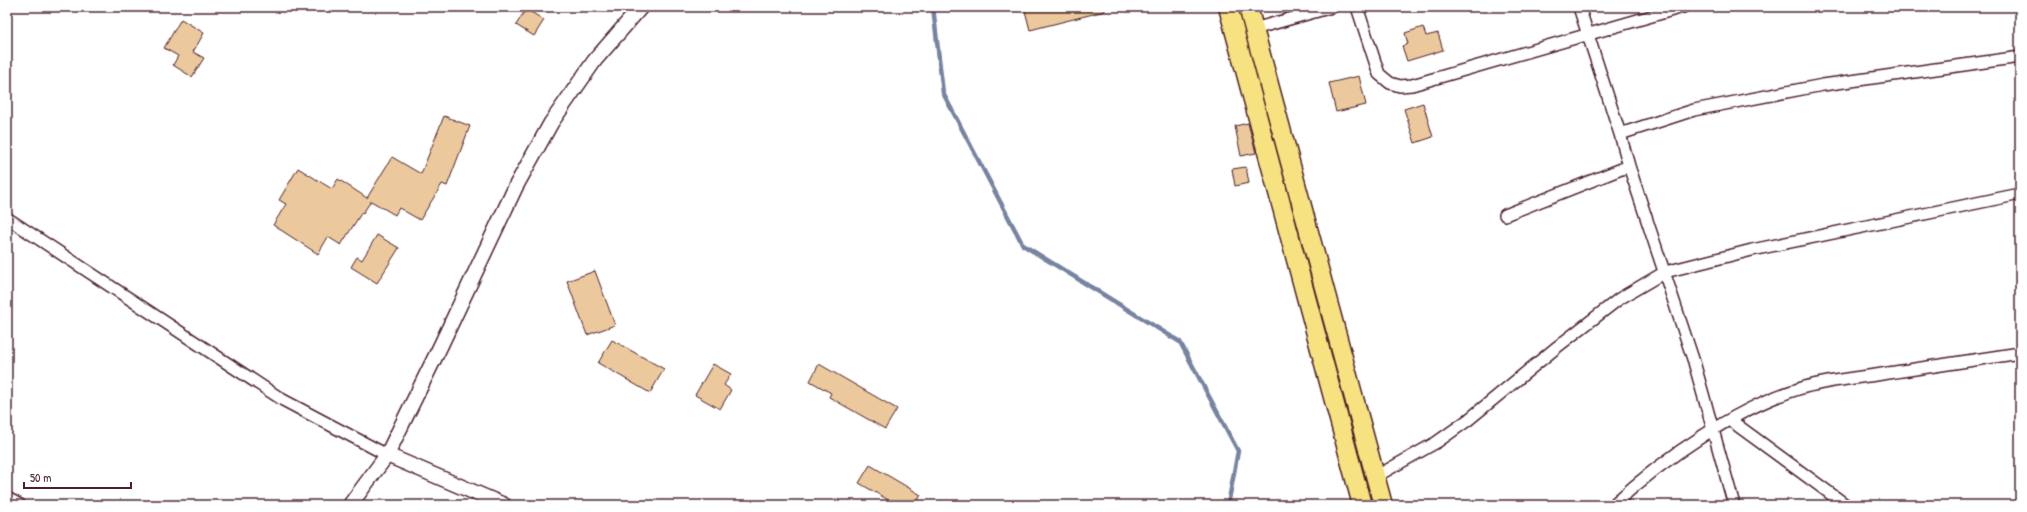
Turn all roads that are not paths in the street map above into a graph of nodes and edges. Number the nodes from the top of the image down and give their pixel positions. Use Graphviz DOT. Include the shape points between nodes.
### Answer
graph roads {
  1 [pos="642,7"];
  2 [pos="1228,7"];
  3 [pos="1248,7"];
  4 [pos="1332,7"];
  5 [pos="1357,7"];
  6 [pos="1579,7"];
  7 [pos="1683,7"];
  8 [pos="1254,29"];
  9 [pos="1588,36"];
  10 [pos="2020,56"];
  11 [pos="1620,134"];
  12 [pos="1629,166"];
  13 [pos="2020,194"];
  14 [pos="1505,215"];
  15 [pos="7,218"];
  16 [pos="1665,272"];
  17 [pos="2020,353"];
  18 [pos="1730,420"];
  19 [pos="1712,430"];
  20 [pos="386,455"];
  21 [pos="1375,477"];
  22 [pos="7,498"];
  23 [pos="20,505"];
  24 [pos="350,505"];
  25 [pos="504,505"];
  26 [pos="1362,505"];
  27 [pos="1383,505"];
  28 [pos="1613,505"];
  29 [pos="1734,505"];
  30 [pos="1846,505"];
  1 -- 20 [label="street" via="596,60 552,123 530,161"];
  2 -- 26 [label="main road"];
  3 -- 8 [label="main road"];
  4 -- 8 [label="street"];
  5 -- 9 [label="street" via="1379,74 1390,83 1400,86 1412,85"];
  6 -- 9 [label="street"];
  7 -- 9 [label="street"];
  8 -- 21 [label="main road"];
  9 -- 11 [label="street"];
  10 -- 11 [label="street" via="1823,85 1694,110"];
  11 -- 12 [label="street"];
  12 -- 14 [label="street"];
  12 -- 16 [label="street"];
  13 -- 16 [label="street" via="1752,250"];
  15 -- 20 [label="street" via="283,400"];
  16 -- 19 [label="street" via="1694,362"];
  16 -- 21 [label="street" via="1619,299 1437,442"];
  17 -- 18 [label="street" via="1805,387 1762,402"];
  18 -- 19 [label="street"];
  18 -- 30 [label="street"];
  19 -- 28 [label="street" via="1633,486"];
  19 -- 29 [label="street"];
  20 -- 24 [label="street"];
  20 -- 25 [label="street"];
  21 -- 27 [label="main road"];
  22 -- 23 [label="street"];
}
